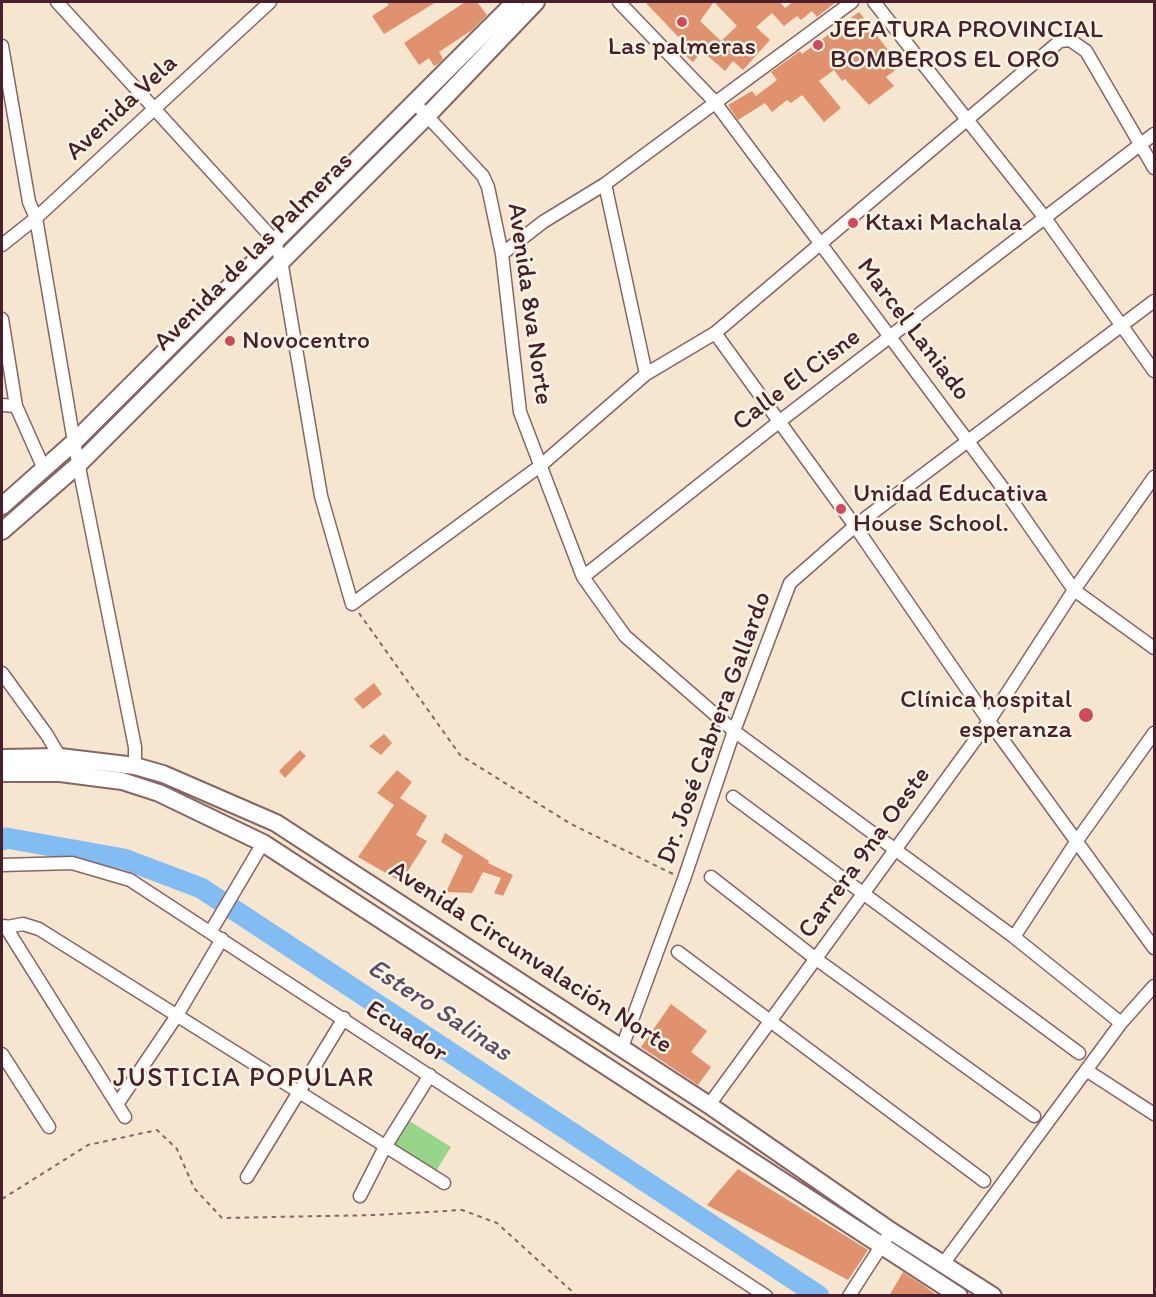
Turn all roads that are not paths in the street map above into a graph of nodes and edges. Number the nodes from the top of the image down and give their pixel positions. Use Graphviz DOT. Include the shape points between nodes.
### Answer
graph roads {
  1 [pos="57,2"];
  2 [pos="270,2"];
  3 [pos="514,2"];
  4 [pos="536,2"];
  5 [pos="619,2"];
  6 [pos="852,2"];
  7 [pos="874,2"];
  8 [pos="2,46"];
  9 [pos="714,101"];
  10 [pos="414,102"];
  11 [pos="154,110"];
  12 [pos="426,117"];
  13 [pos="968,120"];
  14 [pos="1155,134"];
  15 [pos="1141,144"];
  16 [pos="1155,168"];
  17 [pos="605,184"];
  18 [pos="36,218"];
  19 [pos="1045,218"];
  20 [pos="274,240"];
  21 [pos="820,243"];
  22 [pos="2,245"];
  23 [pos="502,254"];
  24 [pos="281,260"];
  25 [pos="1155,301"];
  26 [pos="2,318"];
  27 [pos="1123,325"];
  28 [pos="715,333"];
  29 [pos="890,338"];
  30 [pos="1155,371"];
  31 [pos="646,374"];
  32 [pos="2,405"];
  33 [pos="16,406"];
  34 [pos="780,421"];
  35 [pos="968,441"];
  36 [pos="74,442"];
  37 [pos="79,464"];
  38 [pos="540,466"];
  39 [pos="44,469"];
  40 [pos="1155,477"];
  41 [pos="1151,490"];
  42 [pos="2,506"];
  43 [pos="855,526"];
  44 [pos="2,531"];
  45 [pos="583,577"];
  46 [pos="1074,590"];
  47 [pos="1155,648"];
  48 [pos="2,673"];
  49 [pos="989,721"];
  50 [pos="734,731"];
  51 [pos="1155,733"];
  52 [pos="2,758"];
  53 [pos="60,765"];
  54 [pos="135,766"];
  55 [pos="2,773"];
  56 [pos="733,797"];
  57 [pos="1076,842"];
  58 [pos="263,843"];
  59 [pos="896,849"];
  60 [pos="2,865"];
  61 [pos="711,877"];
  62 [pos="863,894"];
  63 [pos="3,927"];
  64 [pos="214,927"];
  65 [pos="1014,938"];
  66 [pos="222,939"];
  67 [pos="1155,948"];
  68 [pos="678,952"];
  69 [pos="816,959"];
  70 [pos="1155,986"];
  71 [pos="176,1017"];
  72 [pos="344,1018"];
  73 [pos="770,1022"];
  74 [pos="1121,1023"];
  75 [pos="594,1032"];
  76 [pos="621,1050"];
  77 [pos="580,1051"];
  78 [pos="1079,1053"];
  79 [pos="2,1054"];
  80 [pos="1086,1070"];
  81 [pos="430,1075"];
  82 [pos="299,1094"];
  83 [pos="118,1103"];
  84 [pos="710,1105"];
  85 [pos="1155,1114"];
  86 [pos="1034,1116"];
  87 [pos="125,1117"];
  88 [pos="49,1127"];
  89 [pos="385,1147"];
  90 [pos="247,1177"];
  91 [pos="984,1181"];
  92 [pos="444,1183"];
  93 [pos="360,1196"];
  94 [pos="891,1231"];
  95 [pos="882,1246"];
  96 [pos="943,1264"];
  97 [pos="760,1294"];
  98 [pos="849,1296"];
  99 [pos="960,1296"];
  100 [pos="993,1296"];
  1 -- 11 [label="street"];
  2 -- 11 [label="street, Avenida Vela"];
  3 -- 10 [label="main road, Avenida de las Palmeras"];
  4 -- 12 [label="main road, Avenida de las Palmeras"];
  5 -- 9 [label="street, Marcel Laniado"];
  6 -- 9 [label="street"];
  7 -- 13 [label="street"];
  8 -- 18 [label="street" via="29,202"];
  9 -- 17 [label="street"];
  9 -- 21 [label="street, Marcel Laniado"];
  10 -- 12 [label="street, Avenida 8va Norte"];
  10 -- 20 [label="main road, Avenida de las Palmeras"];
  11 -- 18 [label="street, Avenida Vela"];
  11 -- 20 [label="street"];
  12 -- 23 [label="street, Avenida 8va Norte" via="483,176"];
  12 -- 24 [label="main road, Avenida de las Palmeras"];
  13 -- 15 [label="street" via="1060,41 1070,40 1086,51"];
  13 -- 19 [label="street"];
  13 -- 21 [label="street"];
  14 -- 15 [label="street, Calle El Cisne"];
  15 -- 16 [label="street"];
  15 -- 19 [label="street, Calle El Cisne"];
  17 -- 23 [label="street" via="543,222"];
  17 -- 31 [label="street"];
  18 -- 22 [label="street, Avenida Vela"];
  18 -- 36 [label="street"];
  19 -- 27 [label="street"];
  19 -- 29 [label="street, Calle El Cisne"];
  20 -- 24 [label="street"];
  20 -- 36 [label="main road, Avenida de las Palmeras"];
  21 -- 28 [label="street"];
  21 -- 29 [label="street, Marcel Laniado"];
  23 -- 38 [label="street, Avenida 8va Norte" via="520,412"];
  24 -- 37 [label="main road, Avenida de las Palmeras"];
  24 -- 38 [label="street" via="321,496 352,604"];
  25 -- 27 [label="street, Dr. José Cabrera Gallardo"];
  26 -- 33 [label="street"];
  27 -- 30 [label="street"];
  27 -- 35 [label="street, Dr. José Cabrera Gallardo"];
  28 -- 31 [label="street"];
  28 -- 34 [label="street"];
  29 -- 34 [label="street, Calle El Cisne"];
  29 -- 35 [label="street, Marcel Laniado"];
  31 -- 38 [label="street"];
  32 -- 33 [label="street"];
  33 -- 39 [label="street"];
  34 -- 43 [label="street"];
  34 -- 45 [label="street, Calle El Cisne"];
  35 -- 43 [label="street, Dr. José Cabrera Gallardo"];
  35 -- 46 [label="street, Marcel Laniado"];
  36 -- 37 [label="street"];
  36 -- 39 [label="main road, Avenida de las Palmeras"];
  37 -- 44 [label="main road, Avenida de las Palmeras"];
  37 -- 54 [label="street" via="135,747"];
  38 -- 45 [label="street, Avenida 8va Norte"];
  39 -- 42 [label="main road, Avenida de las Palmeras"];
  40 -- 41 [label="street, Carrera 9na Oeste"];
  41 -- 46 [label="street, Carrera 9na Oeste"];
  43 -- 49 [label="street"];
  43 -- 50 [label="street, Dr. José Cabrera Gallardo" via="790,583"];
  45 -- 50 [label="street, Avenida 8va Norte" via="626,636"];
  46 -- 47 [label="street, Marcel Laniado"];
  46 -- 49 [label="street, Carrera 9na Oeste"];
  48 -- 53 [label="street"];
  49 -- 57 [label="street"];
  49 -- 59 [label="street, Carrera 9na Oeste"];
  50 -- 59 [label="street, Avenida 8va Norte"];
  50 -- 76 [label="street, Dr. José Cabrera Gallardo"];
  51 -- 57 [label="street"];
  52 -- 53 [label="main road, Avenida Circunvalación Norte"];
  53 -- 54 [label="main road, Avenida Circunvalación Norte"];
  53 -- 55 [label="main road, Avenida Circunvalación Norte"];
  53 -- 58 [label="main road, Avenida Circunvalación Norte" via="159,793"];
  54 -- 75 [label="main road, Avenida Circunvalación Norte" via="163,774 276,823"];
  56 -- 62 [label="street"];
  57 -- 65 [label="street"];
  57 -- 67 [label="street"];
  58 -- 64 [label="street"];
  58 -- 77 [label="main road, Avenida Circunvalación Norte"];
  59 -- 62 [label="street, Carrera 9na Oeste"];
  59 -- 65 [label="street, Avenida 8va Norte"];
  60 -- 64 [label="street, Ecuador" via="72,863 129,880"];
  61 -- 69 [label="street"];
  62 -- 69 [label="street, Carrera 9na Oeste"];
  62 -- 78 [label="street"];
  63 -- 71 [label="street" via="23,924 39,929"];
  63 -- 83 [label="street"];
  64 -- 66 [label="street, Ecuador"];
  65 -- 74 [label="street, Avenida 8va Norte"];
  66 -- 71 [label="street"];
  66 -- 72 [label="street, Ecuador"];
  68 -- 73 [label="street"];
  69 -- 73 [label="street, Carrera 9na Oeste"];
  69 -- 86 [label="street"];
  70 -- 74 [label="street"];
  71 -- 82 [label="street"];
  71 -- 83 [label="street"];
  72 -- 81 [label="street, Ecuador"];
  72 -- 82 [label="street"];
  73 -- 84 [label="street, Carrera 9na Oeste"];
  73 -- 91 [label="street"];
  74 -- 80 [label="street"];
  75 -- 76 [label="main road, Avenida Circunvalación Norte"];
  75 -- 77 [label="main road"];
  76 -- 84 [label="main road, Avenida Circunvalación Norte"];
  77 -- 95 [label="main road, Avenida Circunvalación Norte"];
  79 -- 88 [label="street"];
  80 -- 85 [label="street"];
  80 -- 96 [label="street"];
  81 -- 89 [label="street"];
  81 -- 97 [label="street, Ecuador"];
  82 -- 89 [label="street"];
  82 -- 90 [label="street"];
  83 -- 87 [label="street"];
  84 -- 94 [label="main road, Avenida Circunvalación Norte"];
  89 -- 92 [label="street"];
  89 -- 93 [label="street"];
  94 -- 95 [label="street"];
  94 -- 96 [label="main road, Avenida Circunvalación Norte"];
  95 -- 98 [label="street"];
  95 -- 99 [label="main road, Avenida Circunvalación Norte"];
  96 -- 100 [label="main road, Avenida Circunvalación Norte"];
}
